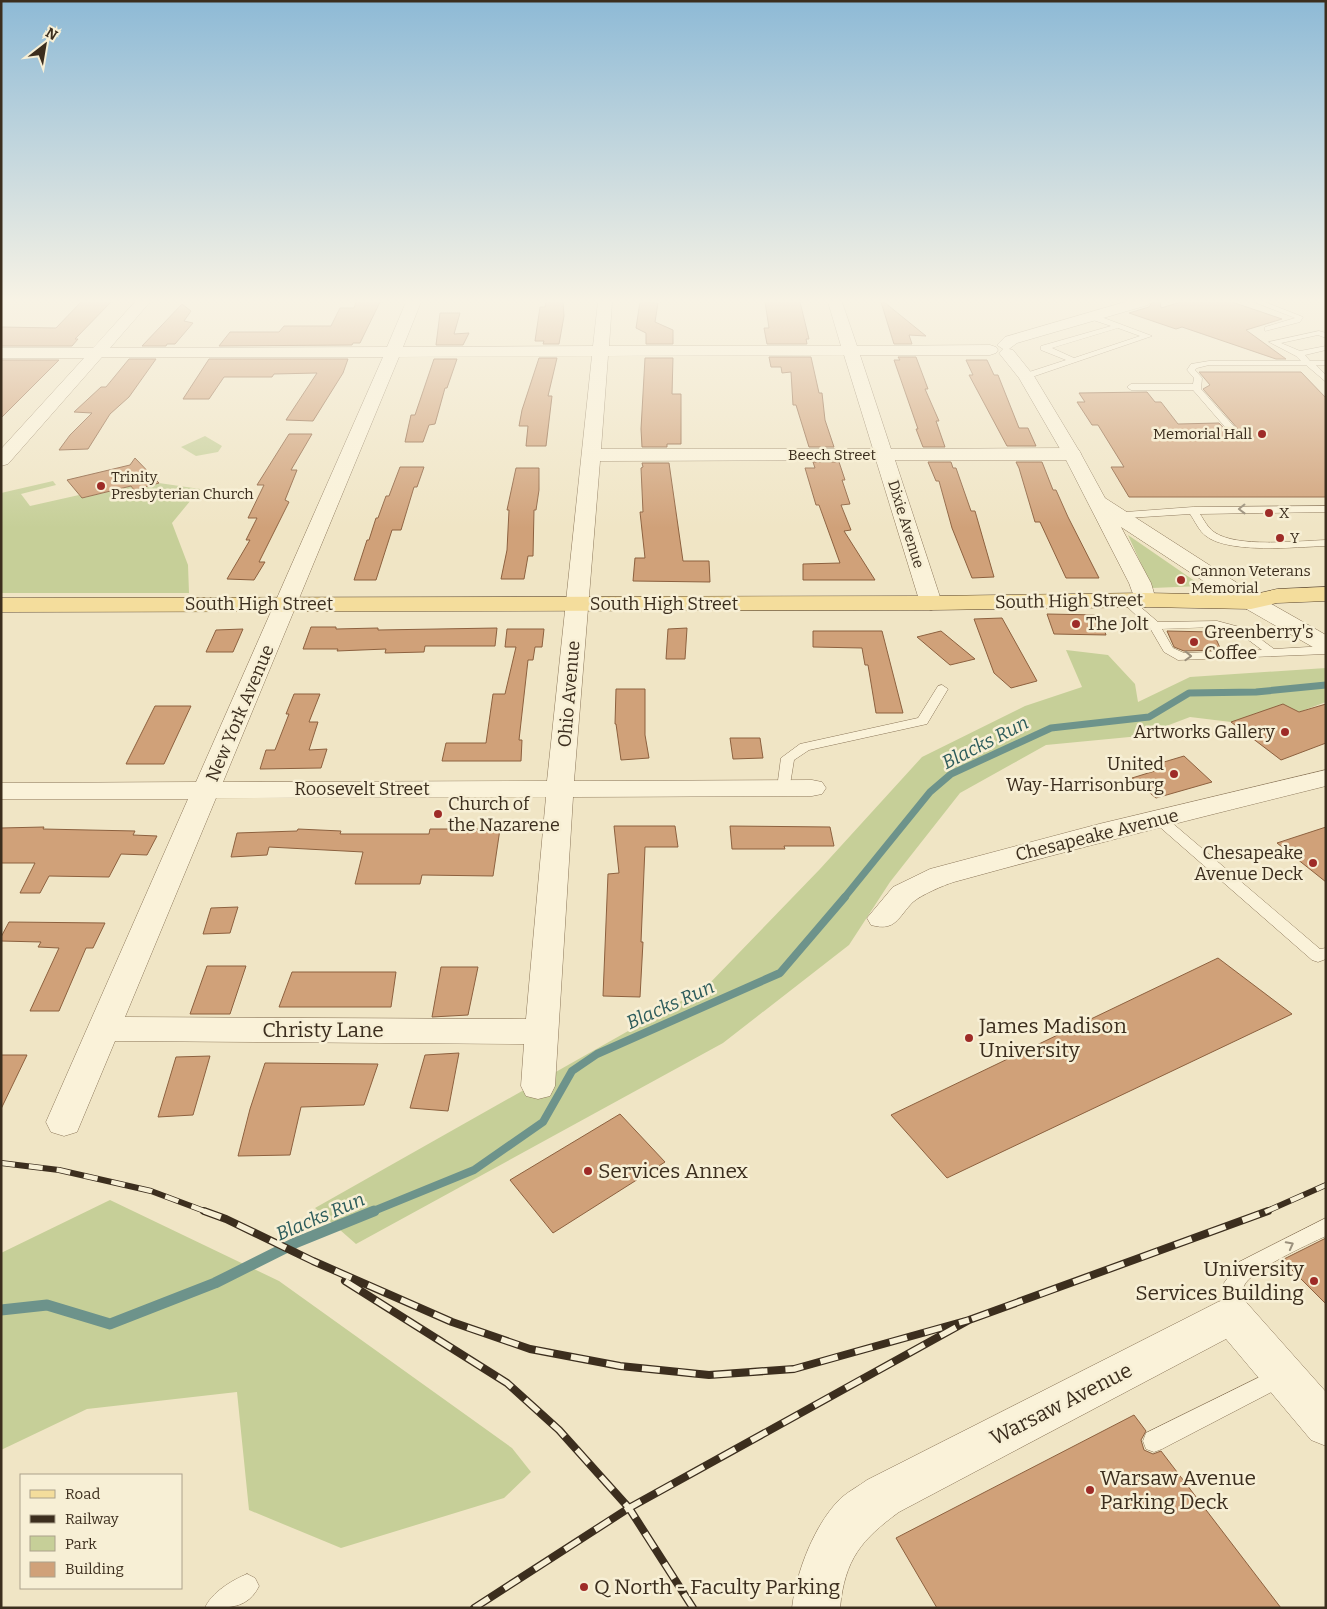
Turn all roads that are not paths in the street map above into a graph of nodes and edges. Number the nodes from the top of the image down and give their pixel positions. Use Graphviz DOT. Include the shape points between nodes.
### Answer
graph roads {
  1 [pos="75,377"];
  2 [pos="381,377"];
  3 [pos="598,377"];
  4 [pos="859,377"];
  5 [pos="1027,377"];
  6 [pos="1197,377"];
  7 [pos="1131,387"];
  8 [pos="1196,387"];
  9 [pos="1234,432"];
  10 [pos="1072,454"];
  11 [pos="591,455"];
  12 [pos="884,455"];
  13 [pos="1,460"];
  14 [pos="1326,509"];
  15 [pos="1107,510"];
  16 [pos="1193,510"];
  17 [pos="1326,543"];
  18 [pos="1326,594"];
  19 [pos="1136,600"];
  20 [pos="1251,602"];
  21 [pos="931,603"];
  22 [pos="286,604"];
  23 [pos="576,604"];
  24 [pos="1,605"];
  25 [pos="1326,609"];
  26 [pos="1155,626"];
  27 [pos="1326,645"];
  28 [pos="1326,650"];
  29 [pos="1270,653"];
  30 [pos="942,689"];
  31 [pos="1326,778"];
  32 [pos="784,788"];
  33 [pos="812,788"];
  34 [pos="560,789"];
  35 [pos="206,790"];
  36 [pos="1,791"];
  37 [pos="1159,819"];
  38 [pos="882,918"];
  39 [pos="1323,957"];
  40 [pos="104,1029"];
  41 [pos="542,1032"];
  42 [pos="538,1086"];
  43 [pos="64,1122"];
  44 [pos="1326,1226"];
  45 [pos="1232,1315"];
  46 [pos="1284,1375"];
  47 [pos="1326,1425"];
  48 [pos="1154,1442"];
  49 [pos="247,1586"];
  50 [pos="216,1608"];
  51 [pos="816,1608"];
  1 -- 13 [label="street"];
  2 -- 22 [label="street, New York Avenue"];
  3 -- 11 [label="street, Ohio Avenue"];
  4 -- 12 [label="street, Dixie Avenue"];
  5 -- 10 [label="street"];
  6 -- 8 [label="lane"];
  7 -- 8 [label="lane"];
  8 -- 9 [label="lane"];
  10 -- 12 [label="street, Beech Street"];
  10 -- 15 [label="street"];
  11 -- 12 [label="street, Beech Street"];
  11 -- 23 [label="street, Ohio Avenue"];
  12 -- 21 [label="street, Dixie Avenue"];
  14 -- 16 [label="lane, one-way"];
  15 -- 16 [label="lane"];
  15 -- 19 [label="street" via="1140,583"];
  15 -- 20 [label="street"];
  16 -- 17 [label="lane" via="1212,536 1229,542"];
  18 -- 20 [label="main road, South High Street" via="1277,596"];
  19 -- 20 [label="main road, South High Street"];
  19 -- 21 [label="main road, South High Street"];
  19 -- 26 [label="lane"];
  20 -- 25 [label="main road"];
  20 -- 27 [label="street"];
  21 -- 23 [label="main road, South High Street"];
  22 -- 23 [label="main road, South High Street"];
  22 -- 24 [label="main road, South High Street"];
  22 -- 35 [label="street, New York Avenue"];
  23 -- 34 [label="street, Ohio Avenue"];
  26 -- 29 [label="lane" via="1226,626 1243,631"];
  26 -- 29 [label="lane, one-way" via="1168,650 1182,657"];
  28 -- 29 [label="lane"];
  30 -- 32 [label="lane" via="923,721 805,747 788,758"];
  31 -- 37 [label="street, Chesapeake Avenue"];
  32 -- 33 [label="street, Roosevelt Street"];
  32 -- 34 [label="street, Roosevelt Street"];
  34 -- 35 [label="street, Roosevelt Street"];
  34 -- 41 [label="street, Ohio Avenue"];
  35 -- 36 [label="street, Roosevelt Street"];
  35 -- 40 [label="street, New York Avenue"];
  37 -- 38 [label="street, Chesapeake Avenue" via="940,876 904,894"];
  37 -- 39 [label="lane"];
  40 -- 41 [label="street, Christy Lane"];
  40 -- 43 [label="street, New York Avenue"];
  41 -- 42 [label="street, Ohio Avenue"];
  45 -- 44 [label="lane, one-way" via="1234,1283 1246,1268"];
  45 -- 46 [label="street"];
  45 -- 51 [label="street, Warsaw Avenue" via="883,1496 857,1515 840,1536 826,1566"];
  46 -- 47 [label="street"];
  46 -- 48 [label="lane"];
  49 -- 50 [label="lane"];
}
